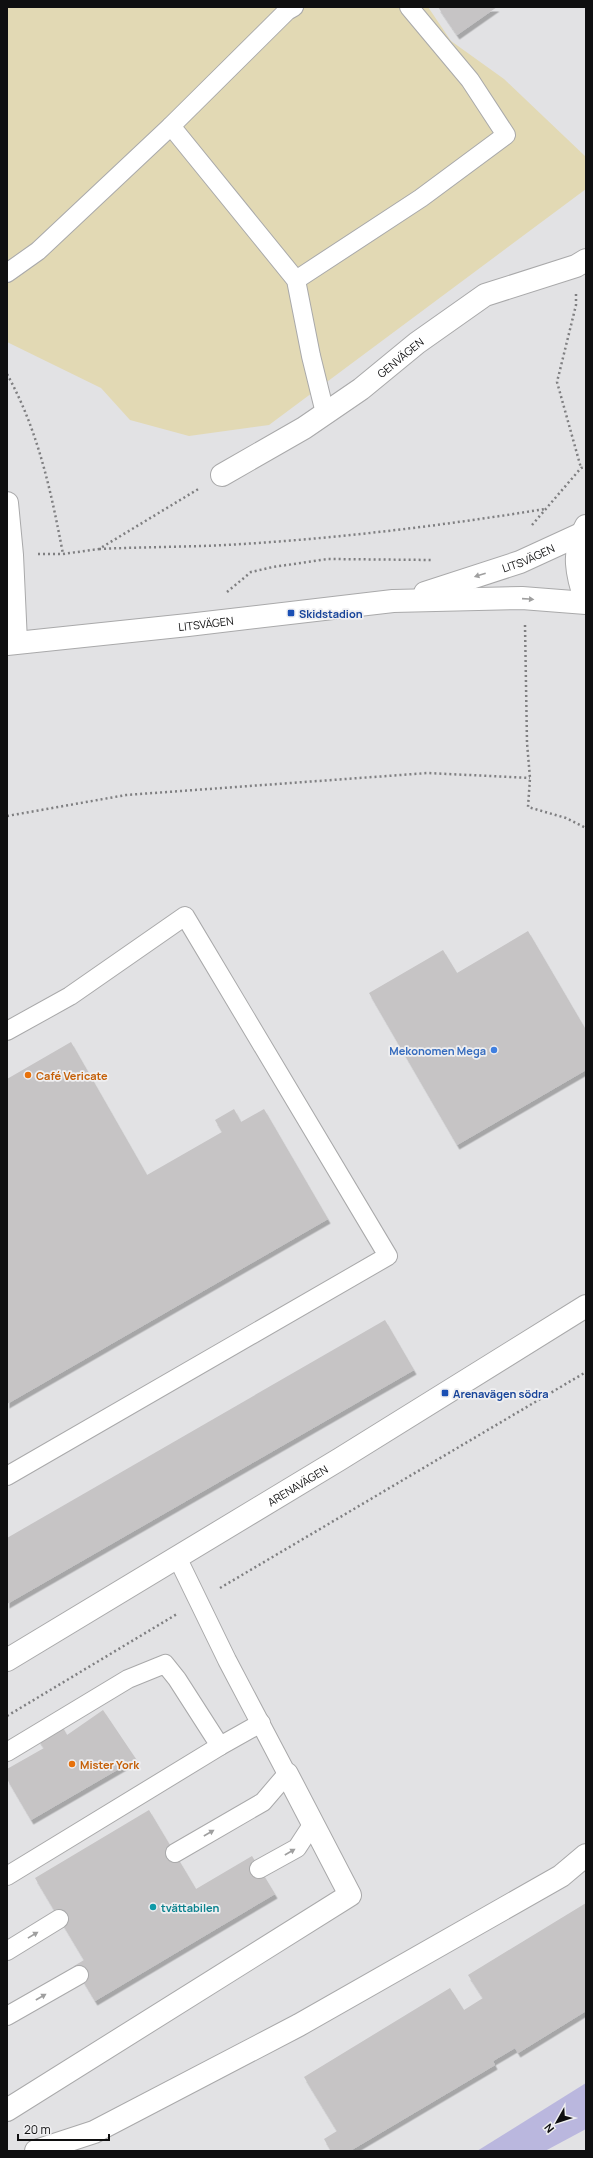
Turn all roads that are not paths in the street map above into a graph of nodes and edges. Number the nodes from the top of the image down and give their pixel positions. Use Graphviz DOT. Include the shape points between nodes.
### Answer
graph roads {
  1 [pos="294,7"];
  2 [pos="409,7"];
  3 [pos="171,126"];
  4 [pos="581,263"];
  5 [pos="7,273"];
  6 [pos="296,280"];
  7 [pos="325,413"];
  8 [pos="222,475"];
  9 [pos="7,503"];
  10 [pos="584,530"];
  11 [pos="405,600"];
  12 [pos="586,602"];
  13 [pos="11,643"];
  14 [pos="7,1031"];
  15 [pos="586,1306"];
  16 [pos="7,1476"];
  17 [pos="178,1558"];
  18 [pos="7,1660"];
  19 [pos="261,1723"];
  20 [pos="220,1746"];
  21 [pos="7,1752"];
  22 [pos="287,1774"];
  23 [pos="312,1825"];
  24 [pos="175,1853"];
  25 [pos="586,1855"];
  26 [pos="259,1869"];
  27 [pos="7,1876"];
  28 [pos="59,1919"];
  29 [pos="7,1951"];
  30 [pos="78,1975"];
  31 [pos="7,2016"];
  32 [pos="7,2110"];
  33 [pos="36,2151"];
  1 -- 3 [label="lane"];
  2 -- 6 [label="lane" via="470,80 506,135 421,198"];
  3 -- 5 [label="lane" via="38,251"];
  3 -- 6 [label="lane"];
  4 -- 7 [label="street, GENVÄGEN" via="485,295 417,343 361,389"];
  6 -- 7 [label="lane"];
  7 -- 8 [label="street, GENVÄGEN" via="304,428"];
  9 -- 13 [label="street" via="12,555"];
  10 -- 11 [label="street, LITSVÄGEN, one-way" via="520,562"];
  10 -- 12 [label="street" via="576,560 577,574"];
  11 -- 12 [label="street, LITSVÄGEN, one-way" via="522,598"];
  11 -- 13 [label="street, LITSVÄGEN"];
  14 -- 16 [label="lane" via="70,996 185,916 388,1256"];
  15 -- 17 [label="street, ARENAVÄGEN"];
  17 -- 18 [label="street, ARENAVÄGEN"];
  17 -- 19 [label="lane"];
  19 -- 20 [label="lane"];
  19 -- 22 [label="lane"];
  20 -- 21 [label="lane" via="165,1664 128,1679"];
  20 -- 27 [label="lane"];
  22 -- 23 [label="street"];
  24 -- 22 [label="lane, one-way" via="263,1802"];
  26 -- 23 [label="lane, one-way" via="297,1848"];
  23 -- 32 [label="street" via="350,1894"];
  25 -- 33 [label="street" via="562,1876 299,2025 94,2132"];
  29 -- 28 [label="lane, one-way"];
  31 -- 30 [label="lane, one-way"];
}
